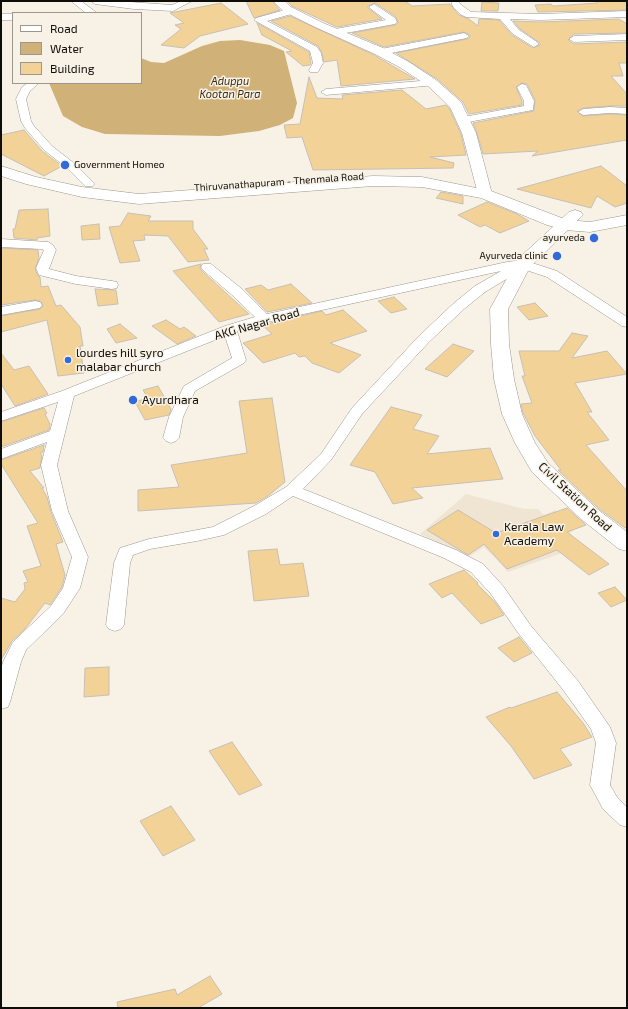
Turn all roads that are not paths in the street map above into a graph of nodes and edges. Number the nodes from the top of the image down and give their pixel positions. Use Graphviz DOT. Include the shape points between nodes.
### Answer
graph roads {
  1 [pos="75,1"];
  2 [pos="95,1"];
  3 [pos="188,1"];
  4 [pos="279,1"];
  5 [pos="455,1"];
  6 [pos="374,7"];
  7 [pos="292,11"];
  8 [pos="91,12"];
  9 [pos="627,14"];
  10 [pos="503,16"];
  11 [pos="1,17"];
  12 [pos="12,17"];
  13 [pos="335,32"];
  14 [pos="464,36"];
  15 [pos="627,37"];
  16 [pos="574,39"];
  17 [pos="534,44"];
  18 [pos="381,52"];
  19 [pos="314,70"];
  20 [pos="432,83"];
  21 [pos="33,84"];
  22 [pos="522,87"];
  23 [pos="326,92"];
  24 [pos="627,111"];
  25 [pos="583,112"];
  26 [pos="463,120"];
  27 [pos="3,166"];
  28 [pos="275,185"];
  29 [pos="85,188"];
  30 [pos="484,190"];
  31 [pos="627,210"];
  32 [pos="570,220"];
  33 [pos="627,220"];
  34 [pos="1,243"];
  35 [pos="523,264"];
  36 [pos="207,267"];
  37 [pos="112,285"];
  38 [pos="35,305"];
  39 [pos="1,311"];
  40 [pos="264,319"];
  41 [pos="627,323"];
  42 [pos="230,329"];
  43 [pos="67,394"];
  44 [pos="1,417"];
  45 [pos="56,434"];
  46 [pos="172,438"];
  47 [pos="1,454"];
  48 [pos="292,490"];
  49 [pos="627,544"];
  50 [pos="115,625"];
  51 [pos="7,662"];
  52 [pos="1,702"];
  53 [pos="627,819"];
  1 -- 8 [label="street"];
  2 -- 3 [label="street" via="173,8"];
  4 -- 7 [label="street"];
  5 -- 10 [label="street" via="463,12 469,15"];
  6 -- 13 [label="street" via="392,22"];
  7 -- 13 [label="street"];
  7 -- 19 [label="street" via="259,20 314,49 318,63"];
  9 -- 10 [label="street"];
  10 -- 17 [label="street" via="516,32"];
  11 -- 12 [label="street"];
  13 -- 18 [label="street"];
  14 -- 18 [label="street"];
  15 -- 16 [label="street"];
  18 -- 20 [label="street"];
  20 -- 23 [label="street"];
  20 -- 26 [label="street" via="456,105"];
  21 -- 29 [label="street" via="26,89 21,99 26,121 48,148 71,166"];
  22 -- 26 [label="street" via="529,101 529,108"];
  24 -- 25 [label="street"];
  26 -- 30 [label="street" via="469,133"];
  27 -- 29 [label="main road, Thiruvanathapuram - Thenmala Road" via="32,181"];
  28 -- 29 [label="main road, Thiruvanathapuram - Thenmala Road" via="139,199 108,196"];
  28 -- 30 [label="main road, Thiruvanathapuram - Thenmala Road" via="422,182"];
  28 -- 30 [label="main road, Thiruvanathapuram - Thenmala Road" via="312,178 402,175 456,180"];
  30 -- 32 [label="main road, Thiruvanathapuram - Thenmala Road" via="553,222"];
  31 -- 32 [label="main road, Thiruvanathapuram - Thenmala Road"];
  32 -- 33 [label="main road" via="590,227"];
  32 -- 35 [label="main road, Civil Station Road"];
  34 -- 37 [label="street" via="44,245 50,250 42,268 44,272"];
  35 -- 40 [label="street, AKG Nagar Road"];
  35 -- 41 [label="street" via="552,274"];
  35 -- 48 [label="street" via="480,289 424,339 357,411 326,457"];
  35 -- 49 [label="main road, Civil Station Road" via="499,310 504,379 512,414 524,443 540,467 589,514"];
  36 -- 40 [label="street"];
  38 -- 39 [label="street"];
  40 -- 42 [label="street, AKG Nagar Road"];
  42 -- 43 [label="street, AKG Nagar Road"];
  42 -- 46 [label="street" via="239,360 189,389 176,417"];
  43 -- 44 [label="street, AKG Nagar Road"];
  43 -- 45 [label="street"];
  45 -- 47 [label="street"];
  45 -- 51 [label="street" via="49,465 60,510 80,557 71,588 57,610"];
  48 -- 50 [label="street" via="218,531 149,544 126,552 122,563"];
  48 -- 53 [label="street" via="450,554 477,568 497,590 600,727 606,743 600,785 610,803"];
  51 -- 52 [label="street"];
}
